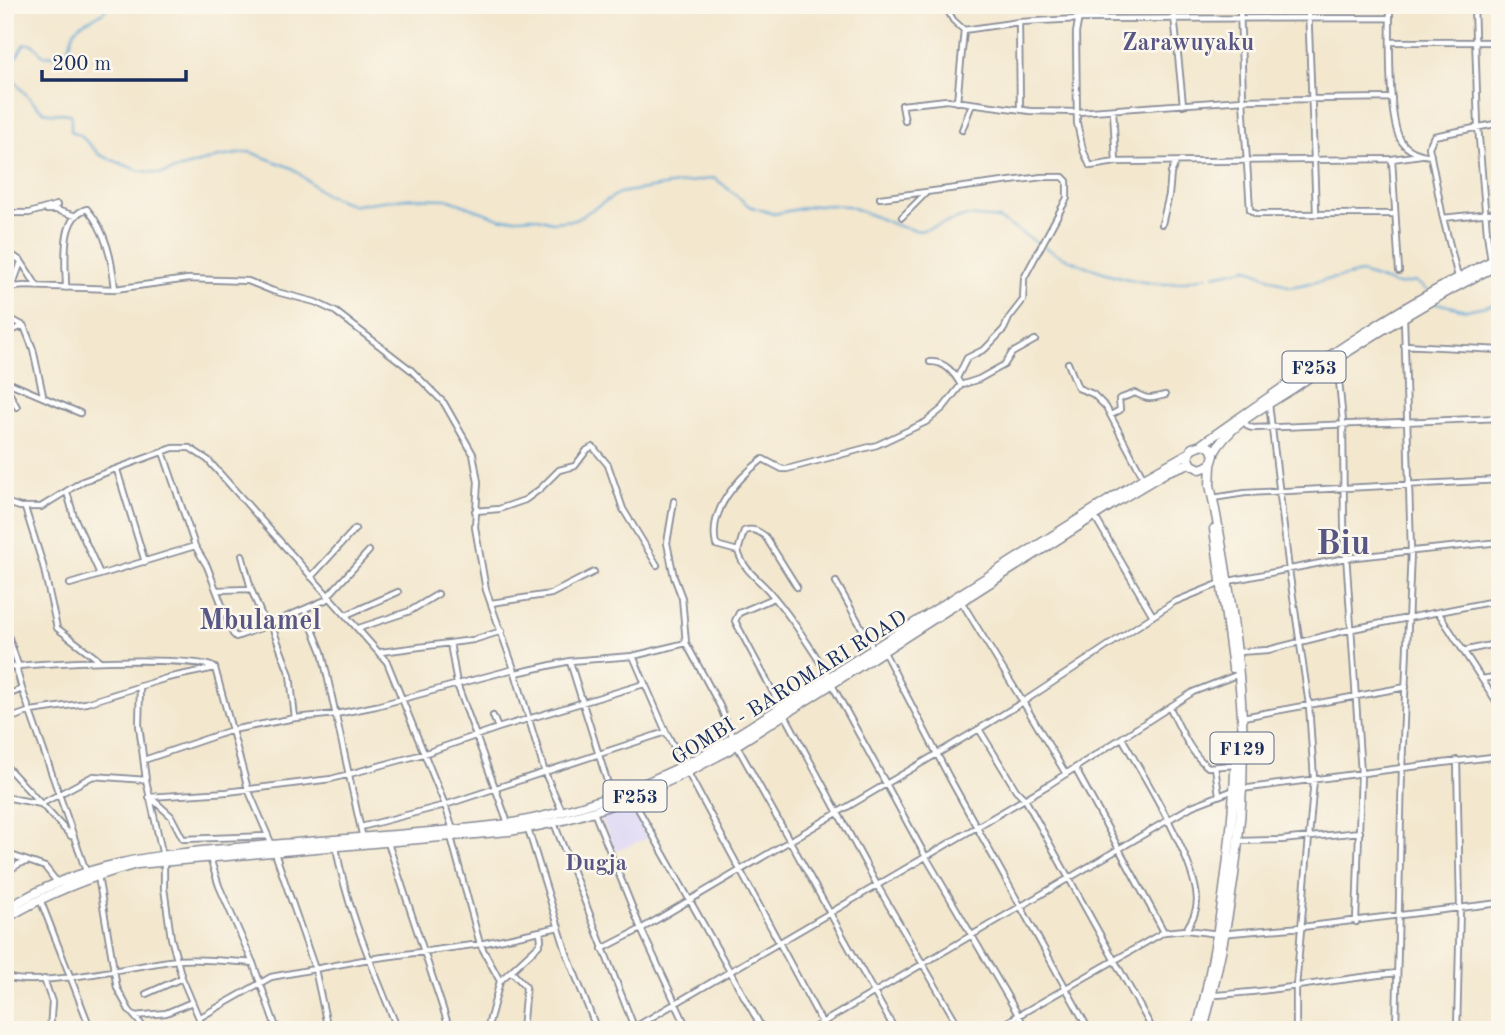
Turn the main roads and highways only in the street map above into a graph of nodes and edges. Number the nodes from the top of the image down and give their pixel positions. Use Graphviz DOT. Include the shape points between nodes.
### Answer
graph roads {
  1 [pos="1497,260"];
  2 [pos="1430,296"];
  3 [pos="1202,443"];
  4 [pos="1189,453"];
  5 [pos="1214,453"];
  6 [pos="1190,463"];
  7 [pos="1211,465"];
  8 [pos="1198,469"];
  9 [pos="1226,582"];
  10 [pos="974,589"];
  11 [pos="878,649"];
  12 [pos="1236,674"];
  13 [pos="685,769"];
  14 [pos="1238,790"];
  15 [pos="452,834"];
  16 [pos="364,841"];
  17 [pos="273,848"];
  18 [pos="91,874"];
  19 [pos="5,910"];
  20 [pos="5,919"];
  21 [pos="1222,934"];
  22 [pos="1197,1030"];
  23 [pos="1203,1030"];
  1 -- 2 [label="main road, F253"];
  2 -- 3 [label="main road, F253" via="1331,355"];
  2 -- 5 [label="main road, F253" via="1244,422"];
  3 -- 4 [label="main road, F253"];
  3 -- 5 [label="main road"];
  4 -- 6 [label="main road"];
  4 -- 10 [label="main road, GOMBI - BAROMARI ROAD / F253"];
  5 -- 7 [label="main road, F253"];
  6 -- 8 [label="main road"];
  6 -- 10 [label="main road, GOMBI - BAROMARI ROAD / F253" via="1168,471"];
  7 -- 8 [label="main road"];
  7 -- 9 [label="main road, F129"];
  8 -- 9 [label="main road, F129" via="1205,479"];
  9 -- 12 [label="main road, F129"];
  9 -- 12 [label="main road, F129"];
  10 -- 11 [label="main road, GOMBI - BAROMARI ROAD / F253"];
  10 -- 11 [label="main road, GOMBI - BAROMARI ROAD / F253"];
  11 -- 13 [label="main road, GOMBI - BAROMARI ROAD / F253"];
  12 -- 14 [label="main road, F129"];
  12 -- 14 [label="main road, F129" via="1242,718"];
  13 -- 15 [label="main road, GOMBI - BAROMARI ROAD / F253" via="562,812"];
  13 -- 15 [label="main road, GOMBI - BAROMARI ROAD / F253" via="632,798 594,812 528,829"];
  14 -- 21 [label="main road, F129"];
  14 -- 21 [label="main road, F129" via="1237,841"];
  15 -- 16 [label="main road, GOMBI - BAROMARI ROAD / F253"];
  15 -- 16 [label="main road, GOMBI - BAROMARI ROAD / F253"];
  16 -- 17 [label="main road, GOMBI - BAROMARI ROAD / F253"];
  16 -- 17 [label="main road, GOMBI - BAROMARI ROAD / F253" via="336,847"];
  17 -- 18 [label="main road, GOMBI - BAROMARI ROAD / F253" via="163,858"];
  18 -- 19 [label="main road, GOMBI - BAROMARI ROAD / F253" via="57,882"];
  18 -- 20 [label="main road, GOMBI - BAROMARI ROAD / F253"];
  21 -- 22 [label="main road, F129"];
  21 -- 23 [label="main road, F129"];
}
